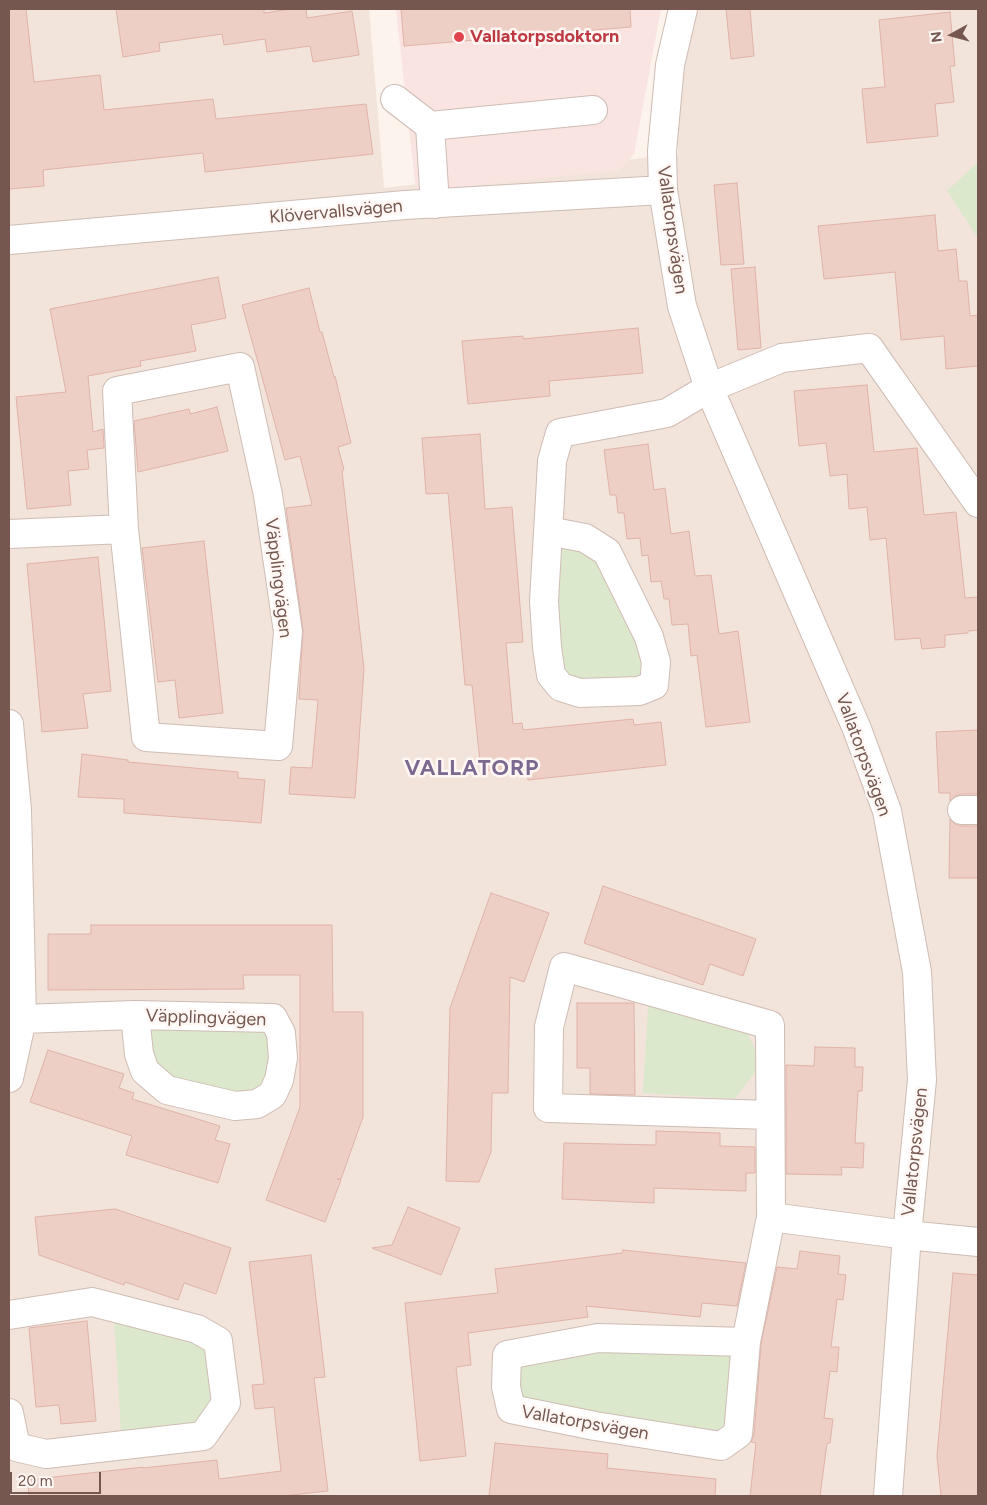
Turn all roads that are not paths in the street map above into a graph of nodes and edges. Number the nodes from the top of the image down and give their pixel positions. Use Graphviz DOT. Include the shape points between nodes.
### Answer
graph roads {
  1 [pos="683,9"];
  2 [pos="394,99"];
  3 [pos="593,110"];
  4 [pos="430,126"];
  5 [pos="663,190"];
  6 [pos="436,204"];
  7 [pos="9,240"];
  8 [pos="709,388"];
  9 [pos="978,502"];
  10 [pos="124,529"];
  11 [pos="548,531"];
  12 [pos="9,534"];
  13 [pos="9,724"];
  14 [pos="135,1016"];
  15 [pos="22,1019"];
  16 [pos="9,1078"];
  17 [pos="770,1115"];
  18 [pos="771,1216"];
  19 [pos="907,1235"];
  20 [pos="978,1242"];
  21 [pos="9,1315"];
  22 [pos="746,1342"];
  23 [pos="9,1413"];
  24 [pos="888,1496"];
  1 -- 5 [label="street, Vallatorpsvägen" via="670,65 662,151"];
  2 -- 4 [label="street"];
  3 -- 4 [label="street"];
  4 -- 6 [label="street"];
  5 -- 6 [label="street, Klövervallsvägen"];
  5 -- 8 [label="street, Vallatorpsvägen" via="682,306"];
  6 -- 7 [label="street, Klövervallsvägen"];
  8 -- 9 [label="street" via="782,358 869,348"];
  8 -- 11 [label="street" via="667,413 560,433 552,461"];
  8 -- 19 [label="street, Vallatorpsvägen" via="857,729 886,811 917,972 922,1080"];
  10 -- 10 [label="street, Väpplingvägen" via="146,737 278,746 288,632 268,495 240,367 117,391"];
  10 -- 12 [label="street"];
  11 -- 11 [label="street" via="544,601 550,675 561,688 580,693 639,691 654,685 656,662 649,637 607,552 585,538"];
  13 -- 15 [label="street" via="16,810"];
  14 -- 14 [label="street, Väpplingvägen" via="144,1071 167,1090 235,1106 257,1104 272,1094 279,1080 283,1058 281,1033 273,1018"];
  14 -- 15 [label="street, Väpplingvägen"];
  15 -- 16 [label="street"];
  17 -- 17 [label="street, Vallatorpsvägen" via="770,1024 564,967 549,1027 548,1108"];
  17 -- 18 [label="street, Vallatorpsvägen"];
  18 -- 19 [label="street, Vallatorpsvägen"];
  18 -- 22 [label="street, Vallatorpsvägen"];
  19 -- 20 [label="street, Vallatorpsvägen"];
  19 -- 24 [label="street, Vallatorpsvägen"];
  21 -- 23 [label="street" via="92,1302 197,1329 218,1341 226,1403 203,1436 46,1454 16,1447"];
  22 -- 22 [label="street, Vallatorpsvägen" via="598,1338 508,1355 506,1387 511,1409 721,1446 738,1434"];
}
